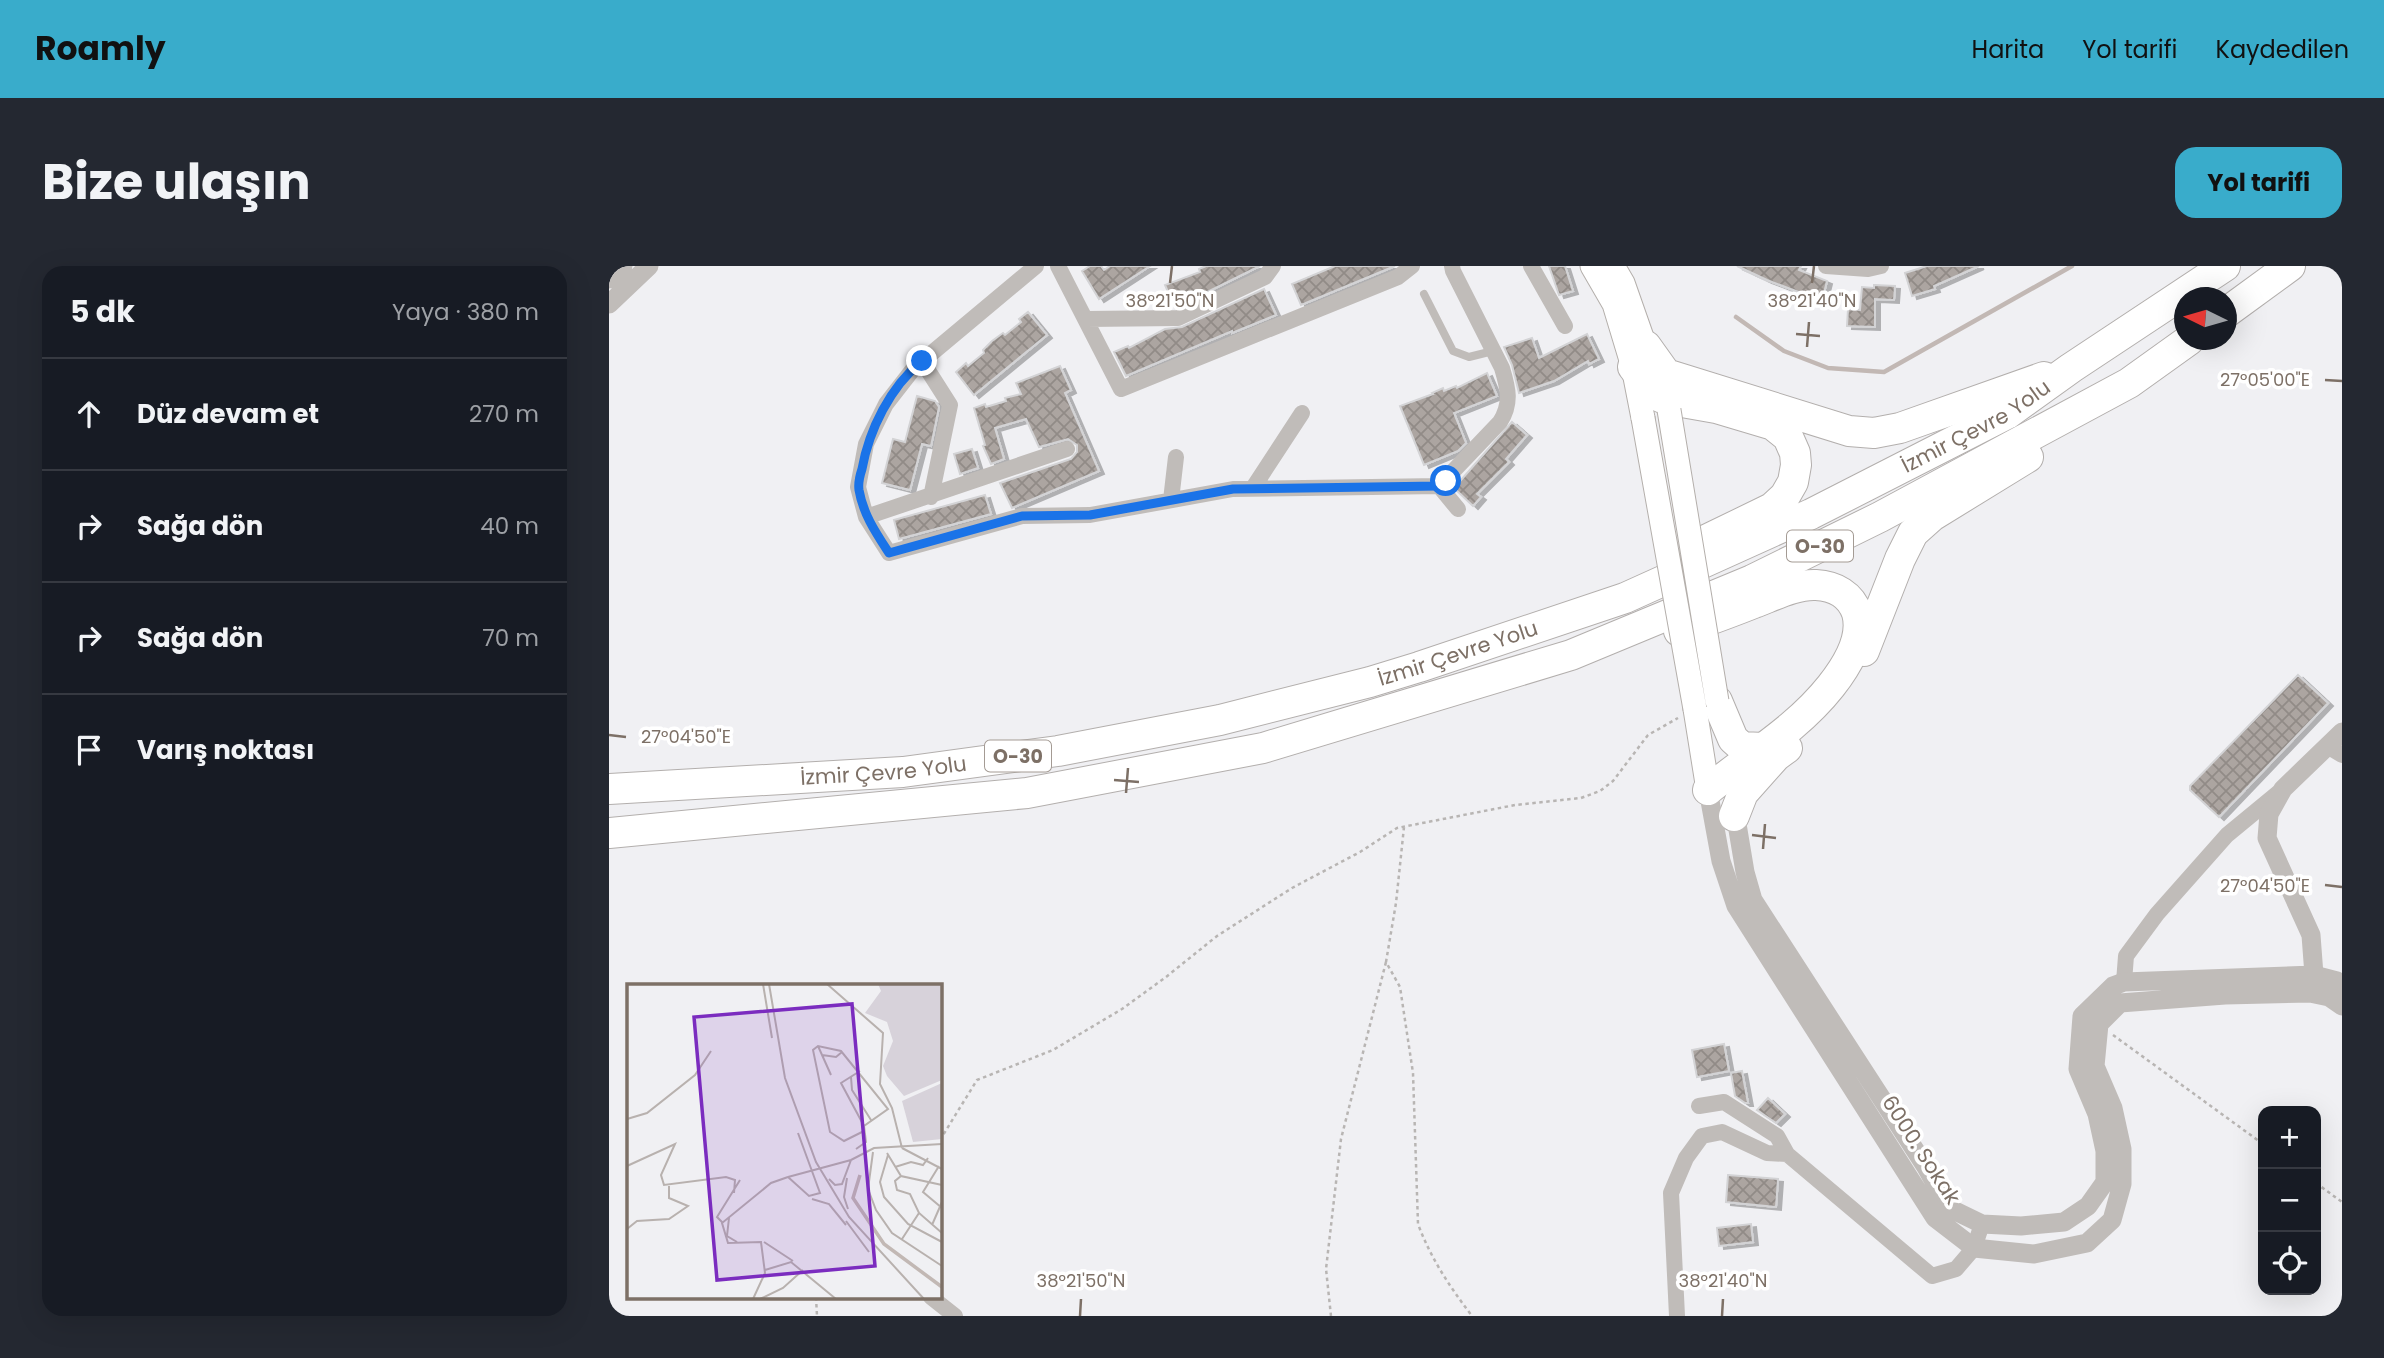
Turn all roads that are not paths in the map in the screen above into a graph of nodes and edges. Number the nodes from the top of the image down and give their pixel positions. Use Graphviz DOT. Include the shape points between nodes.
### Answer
graph roads {
  1 [pos="623,266"];
  2 [pos="649,266"];
  3 [pos="1036,266"];
  4 [pos="1058,266"];
  5 [pos="1273,266"];
  6 [pos="1412,266"];
  7 [pos="1453,266"];
  8 [pos="1531,266"];
  9 [pos="1592,266"];
  10 [pos="1612,266"];
  11 [pos="1826,266"];
  12 [pos="1881,266"];
  13 [pos="2225,266"];
  14 [pos="2290,266"];
  15 [pos="609,279"];
  16 [pos="1424,294"];
  17 [pos="609,304"];
  18 [pos="2237,305"];
  19 [pos="1087,319"];
  20 [pos="1565,326"];
  21 [pos="2175,350"];
  22 [pos="1493,351"];
  23 [pos="1639,356"];
  24 [pos="922,361"];
  25 [pos="2071,368"];
  26 [pos="2129,383"];
  27 [pos="1662,398"];
  28 [pos="1302,413"];
  29 [pos="1067,449"];
  30 [pos="1176,457"];
  31 [pos="1439,486"];
  32 [pos="1253,488"];
  33 [pos="931,497"];
  34 [pos="1171,500"];
  35 [pos="1458,509"];
  36 [pos="866,517"];
  37 [pos="1419,667"];
  38 [pos="1427,699"];
  39 [pos="1706,705"];
  40 [pos="2342,732"];
  41 [pos="2335,751"];
  42 [pos="1770,752"];
  43 [pos="1724,782"];
  44 [pos="609,789"];
  45 [pos="2283,789"];
  46 [pos="1734,816"];
  47 [pos="609,833"];
  48 [pos="2124,982"];
  49 [pos="2312,984"];
  50 [pos="2342,985"];
  51 [pos="2342,1006"];
  52 [pos="1699,1106"];
  53 [pos="1787,1154"];
  54 [pos="1982,1224"];
  55 [pos="1974,1248"];
  56 [pos="932,1298"];
  57 [pos="955,1316"];
  58 [pos="1677,1316"];
  1 -- 15 [label="street"];
  2 -- 17 [label="street"];
  3 -- 24 [label="street"];
  4 -- 19 [label="street"];
  5 -- 19 [label="street" via="1265,277 1178,318"];
  6 -- 19 [label="street" via="1398,277 1121,389"];
  7 -- 22 [label="street"];
  8 -- 20 [label="street"];
  9 -- 23 [label="main road"];
  10 -- 23 [label="main road" via="1623,283"];
  11 -- 12 [label="street"];
  13 -- 25 [label="highway, İzmir Çevre Yolu / O-30"];
  14 -- 18 [label="highway"];
  16 -- 22 [label="lane" via="1453,351 1469,357"];
  21 -- 26 [label="highway, İzmir Çevre Yolu / O-30"];
  22 -- 31 [label="street" via="1507,384 1507,411"];
  23 -- 27 [label="main road"];
  23 -- 27 [label="highway" via="1666,374"];
  24 -- 33 [label="street" via="950,405"];
  24 -- 36 [label="street" via="886,404 866,444 858,487"];
  25 -- 27 [label="highway" via="1936,417 1874,433"];
  25 -- 37 [label="highway, İzmir Çevre Yolu / O-30" via="2007,414 1811,514 1625,598"];
  26 -- 38 [label="highway, İzmir Çevre Yolu / O-30" via="1752,580 1570,655"];
  26 -- 42 [label="highway" via="1913,533 1861,659 1841,695 1807,733"];
  27 -- 37 [label="highway" via="1773,425 1788,437 1795,453 1793,482 1785,496 1772,508 1714,537"];
  27 -- 39 [label="main road, bridge"];
  28 -- 32 [label="street"];
  29 -- 33 [label="street"];
  30 -- 34 [label="street"];
  31 -- 32 [label="street"];
  31 -- 35 [label="street"];
  32 -- 34 [label="street"];
  33 -- 36 [label="street"];
  34 -- 36 [label="street" via="1090,515 1022,516 889,553"];
  37 -- 44 [label="highway, İzmir Çevre Yolu / O-30" via="1220,720 1058,751 903,772"];
  38 -- 42 [label="highway" via="1535,685 1787,590 1814,585 1835,588 1849,597 1855,609 1860,625 1856,643 1832,685"];
  38 -- 47 [label="highway, İzmir Çevre Yolu / O-30" via="1263,748 1027,793"];
  39 -- 42 [label="highway" via="1742,747"];
  39 -- 43 [label="main road"];
  40 -- 41 [label="street"];
  41 -- 45 [label="street"];
  42 -- 43 [label="highway"];
  42 -- 46 [label="highway"];
  43 -- 46 [label="street, 6000. Sokak"];
  43 -- 55 [label="street, 6000. Sokak" via="1721,861 1736,906 1935,1217"];
  45 -- 48 [label="street" via="2227,835 2157,914 2126,956"];
  45 -- 49 [label="street" via="2269,814 2267,838 2311,935"];
  46 -- 54 [label="street, 6000. Sokak" via="1753,900 1949,1208"];
  48 -- 49 [label="street"];
  48 -- 54 [label="street, 6000. Sokak" via="2113,986 2082,1016 2078,1069 2097,1114 2105,1151 2105,1182 2088,1206 2064,1222"];
  49 -- 50 [label="street" via="2337,981"];
  49 -- 51 [label="street"];
  49 -- 55 [label="street" via="2120,1003 2099,1024 2095,1066 2113,1108 2122,1149 2122,1184 2112,1220 2087,1243 2034,1254"];
  52 -- 53 [label="street" via="1724,1102 1777,1136"];
  53 -- 55 [label="street" via="1932,1276 1956,1269"];
  53 -- 58 [label="street" via="1767,1153 1722,1132 1702,1136 1686,1158 1671,1193"];
  54 -- 55 [label="street"];
  56 -- 57 [label="street"];
}
